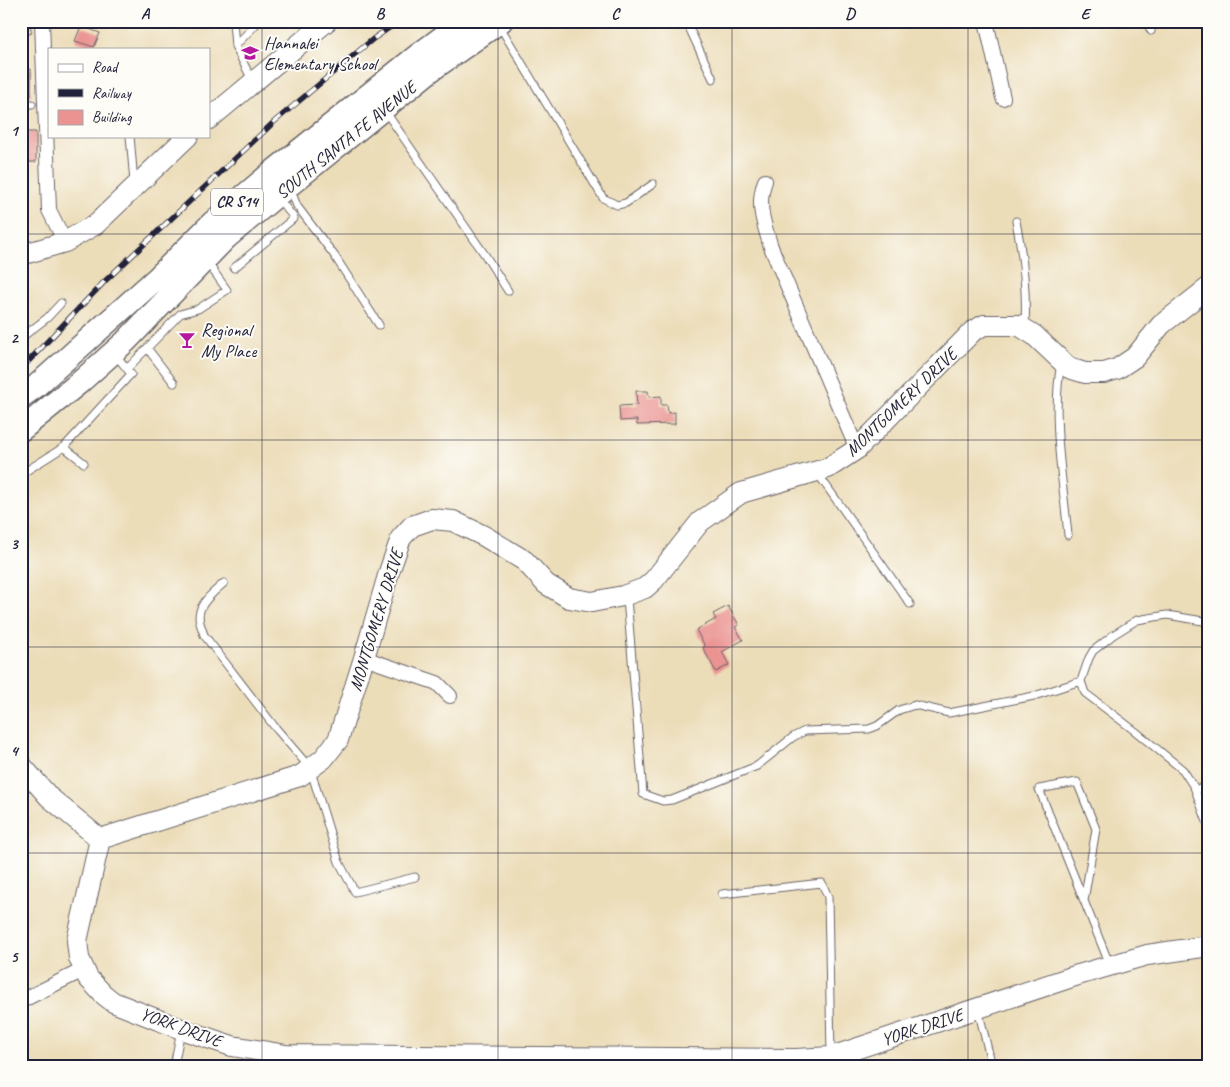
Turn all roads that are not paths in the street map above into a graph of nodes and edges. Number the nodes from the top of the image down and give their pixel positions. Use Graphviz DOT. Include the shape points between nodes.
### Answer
graph roads {
  1 [pos="42,21"];
  2 [pos="233,21"];
  3 [pos="259,21"];
  4 [pos="327,21"];
  5 [pos="464,21"];
  6 [pos="686,21"];
  7 [pos="986,21"];
  8 [pos="1146,21"];
  9 [pos="500,22"];
  10 [pos="1151,32"];
  11 [pos="235,46"];
  12 [pos="46,61"];
  13 [pos="713,79"];
  14 [pos="253,83"];
  15 [pos="1003,98"];
  16 [pos="32,104"];
  17 [pos="21,105"];
  18 [pos="384,108"];
  19 [pos="210,116"];
  20 [pos="130,138"];
  21 [pos="185,138"];
  22 [pos="765,181"];
  23 [pos="653,184"];
  24 [pos="134,188"];
  25 [pos="282,190"];
  26 [pos="1016,221"];
  27 [pos="65,242"];
  28 [pos="21,255"];
  29 [pos="205,259"];
  30 [pos="234,268"];
  31 [pos="1209,287"];
  32 [pos="508,291"];
  33 [pos="60,304"];
  34 [pos="119,312"];
  35 [pos="379,325"];
  36 [pos="1025,330"];
  37 [pos="21,338"];
  38 [pos="147,348"];
  39 [pos="113,352"];
  40 [pos="1061,360"];
  41 [pos="127,369"];
  42 [pos="174,383"];
  43 [pos="21,397"];
  44 [pos="21,418"];
  45 [pos="21,430"];
  46 [pos="64,447"];
  47 [pos="857,449"];
  48 [pos="84,463"];
  49 [pos="816,472"];
  50 [pos="21,480"];
  51 [pos="1068,535"];
  52 [pos="224,583"];
  53 [pos="627,595"];
  54 [pos="910,604"];
  55 [pos="1209,622"];
  56 [pos="364,658"];
  57 [pos="1081,681"];
  58 [pos="450,696"];
  59 [pos="21,765"];
  60 [pos="310,768"];
  61 [pos="1209,782"];
  62 [pos="1196,791"];
  63 [pos="1208,823"];
  64 [pos="100,839"];
  65 [pos="415,877"];
  66 [pos="722,894"];
  67 [pos="1084,901"];
  68 [pos="1209,946"];
  69 [pos="1110,966"];
  70 [pos="83,970"];
  71 [pos="21,1001"];
  72 [pos="978,1008"];
  73 [pos="181,1029"];
  74 [pos="333,1061"];
  75 [pos="832,1061"];
  76 [pos="691,1062"];
  77 [pos="174,1066"];
  78 [pos="992,1066"];
  1 -- 12 [label="street"];
  2 -- 11 [label="lane"];
  3 -- 11 [label="lane"];
  4 -- 14 [label="street"];
  5 -- 34 [label="main road, SOUTH SANTA FE AVENUE / CR S14" via="270,174 212,223"];
  6 -- 13 [label="lane"];
  7 -- 15 [label="street"];
  8 -- 10 [label="lane"];
  9 -- 18 [label="main road, SOUTH SANTA FE AVENUE / CR S14"];
  9 -- 23 [label="lane" via="603,198 618,205 626,203"];
  11 -- 14 [label="lane"];
  12 -- 27 [label="street" via="49,210"];
  14 -- 19 [label="street"];
  16 -- 17 [label="lane"];
  18 -- 25 [label="main road, SOUTH SANTA FE AVENUE / CR S14"];
  18 -- 32 [label="lane"];
  20 -- 24 [label="lane"];
  21 -- 24 [label="street"];
  22 -- 47 [label="street" via="760,193 762,219"];
  24 -- 27 [label="street" via="96,224"];
  25 -- 29 [label="main road, SOUTH SANTA FE AVENUE / CR S14"];
  25 -- 30 [label="lane" via="294,218"];
  25 -- 35 [label="lane" via="334,255"];
  26 -- 36 [label="lane" via="1025,273"];
  27 -- 28 [label="street"];
  29 -- 38 [label="lane" via="227,290 198,309 180,314"];
  29 -- 39 [label="main road, SOUTH SANTA FE AVENUE / CR S14"];
  31 -- 40 [label="street, MONTGOMERY DRIVE" via="1161,325 1135,357 1117,369 1086,373 1069,368"];
  33 -- 37 [label="lane"];
  34 -- 43 [label="main road, SOUTH SANTA FE AVENUE / CR S14"];
  34 -- 44 [label="main road" via="88,362"];
  36 -- 40 [label="street, MONTGOMERY DRIVE"];
  36 -- 47 [label="street, MONTGOMERY DRIVE" via="1018,325 984,325 973,330"];
  38 -- 41 [label="lane"];
  38 -- 42 [label="lane"];
  39 -- 41 [label="lane"];
  39 -- 45 [label="main road, SOUTH SANTA FE AVENUE / CR S14"];
  40 -- 51 [label="lane" via="1056,387"];
  41 -- 46 [label="lane" via="131,374"];
  46 -- 48 [label="lane"];
  46 -- 50 [label="lane" via="23,473"];
  47 -- 49 [label="street, MONTGOMERY DRIVE"];
  49 -- 53 [label="street, MONTGOMERY DRIVE" via="740,493 700,522 654,580"];
  49 -- 54 [label="lane"];
  52 -- 60 [label="lane" via="200,610 204,635"];
  53 -- 56 [label="street, MONTGOMERY DRIVE" via="592,602 569,598 546,584 525,561 484,536 453,520 432,519 412,526 401,538"];
  53 -- 57 [label="lane" via="644,794 663,801 757,766 792,737 805,731 868,729 899,710 915,705 949,713 1034,696"];
  55 -- 57 [label="lane" via="1167,615 1137,620 1093,651"];
  56 -- 58 [label="street" via="437,683"];
  56 -- 60 [label="street, MONTGOMERY DRIVE" via="338,740 323,759"];
  57 -- 62 [label="lane" via="1085,693 1183,770"];
  59 -- 64 [label="street" via="49,797"];
  60 -- 64 [label="street, MONTGOMERY DRIVE" via="300,776"];
  60 -- 65 [label="lane" via="339,862 355,892"];
  61 -- 62 [label="lane"];
  62 -- 63 [label="lane"];
  64 -- 70 [label="street, YORK DRIVE" via="77,941"];
  66 -- 75 [label="lane" via="822,883 828,898"];
  67 -- 67 [label="lane" via="1077,884 1039,789 1077,782 1096,829"];
  67 -- 69 [label="lane"];
  68 -- 69 [label="street, YORK DRIVE" via="1147,955"];
  69 -- 72 [label="street, YORK DRIVE"];
  70 -- 71 [label="street"];
  70 -- 73 [label="street, YORK DRIVE" via="113,1002"];
  72 -- 75 [label="street, YORK DRIVE"];
  72 -- 78 [label="lane"];
  73 -- 74 [label="street, YORK DRIVE" via="259,1052"];
  73 -- 77 [label="lane"];
  74 -- 76 [label="street, YORK DRIVE"];
  75 -- 76 [label="street, YORK DRIVE"];
}
